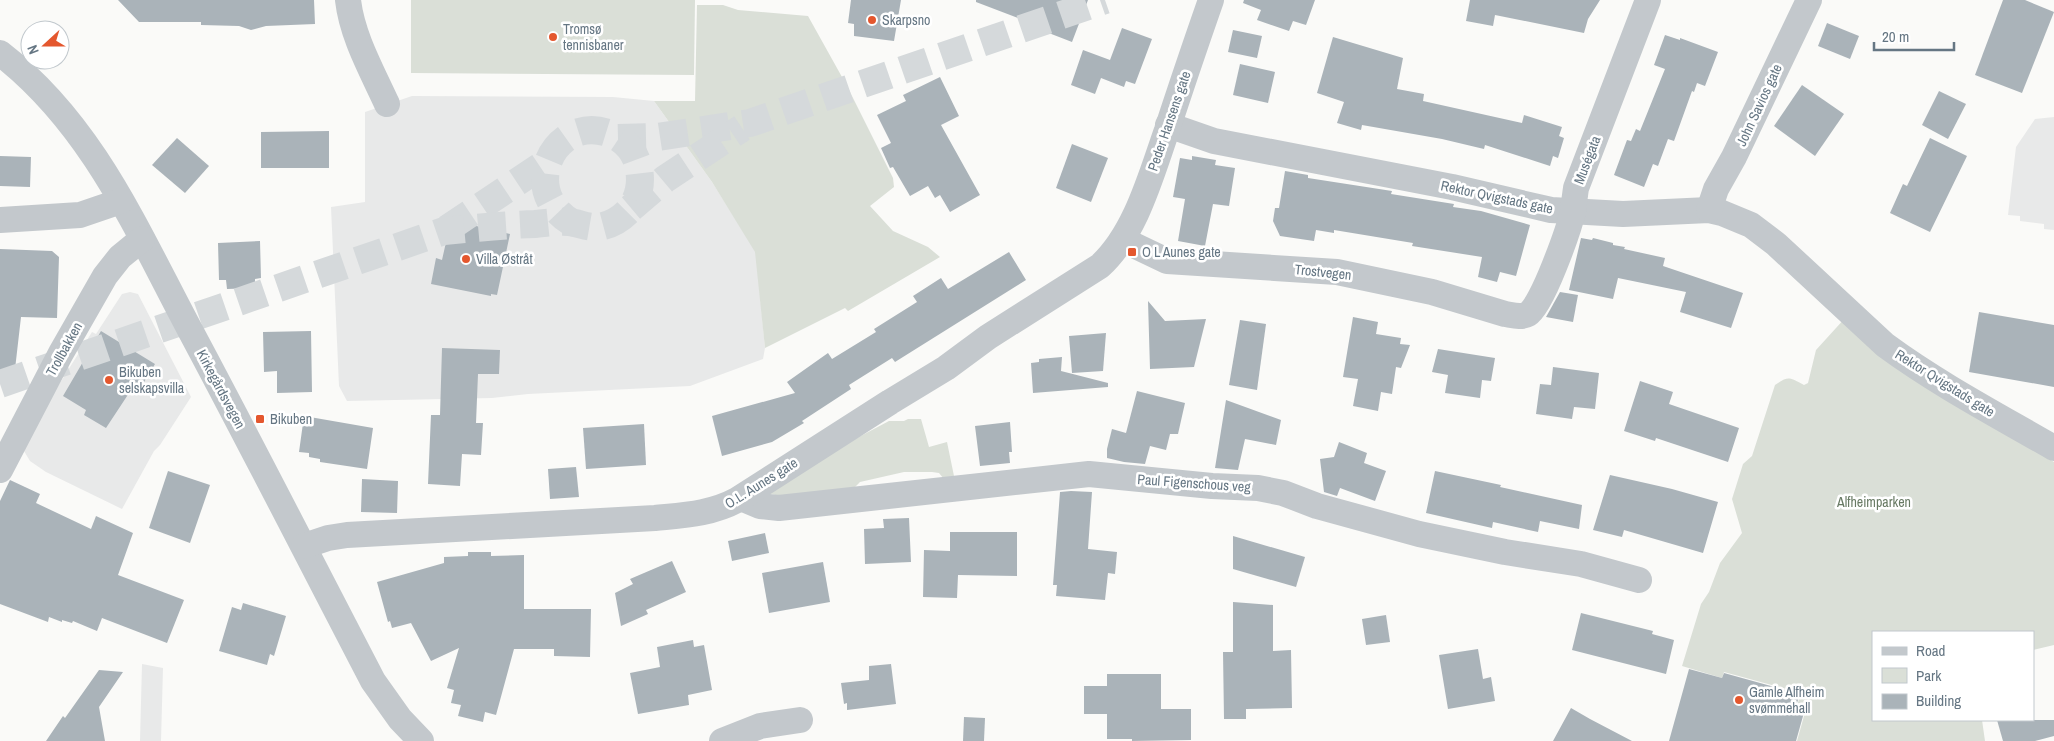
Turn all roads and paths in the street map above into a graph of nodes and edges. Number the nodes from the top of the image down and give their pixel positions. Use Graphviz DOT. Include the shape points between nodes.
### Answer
graph roads {
  1 [pos="348,0"];
  2 [pos="1211,0"];
  3 [pos="1648,0"];
  4 [pos="1809,0"];
  5 [pos="0,53"];
  6 [pos="388,104"];
  7 [pos="1168,125"];
  8 [pos="121,201"];
  9 [pos="1573,210"];
  10 [pos="1710,210"];
  11 [pos="0,220"];
  12 [pos="142,239"];
  13 [pos="1123,240"];
  14 [pos="1523,316"];
  15 [pos="2054,448"];
  16 [pos="0,470"];
  17 [pos="740,498"];
  18 [pos="304,546"];
  19 [pos="1639,580"];
  20 [pos="800,720"];
  21 [pos="420,741"];
  22 [pos="722,741"];
  1 -- 6 [label="street" via="358,38"];
  2 -- 7 [label="street, Peder Hansens gate"];
  3 -- 9 [label="street, Muségata" via="1576,188"];
  4 -- 10 [label="street, John Savios gate" via="1716,189"];
  5 -- 8 [label="street, Kirkegårdsvegen" via="38,84 59,108 91,150"];
  7 -- 9 [label="street, Rektor Qvigstads gate" via="1214,141 1452,187 1537,207"];
  7 -- 13 [label="street, Peder Hansens gate"];
  8 -- 11 [label="street" via="80,215"];
  8 -- 12 [label="street, Kirkegårdsvegen"];
  9 -- 10 [label="street, Rektor Qvigstads gate" via="1623,214"];
  9 -- 14 [label="street, Muségata" via="1538,303"];
  10 -- 15 [label="street, Rektor Qvigstads gate" via="1736,218 1762,233 1917,368"];
  12 -- 16 [label="street, Trollbakken" via="120,257 105,276 61,352"];
  12 -- 18 [label="street, Kirkegårdsvegen"];
  13 -- 14 [label="street, Trostvegen" via="1167,261 1337,272"];
  13 -- 17 [label="street, O.L. Aunes gate" via="1100,266"];
  17 -- 18 [label="street, O.L. Aunes gate" via="720,509 697,514 347,535"];
  17 -- 19 [label="street, Paul Figenschous veg" via="760,506 779,508 1089,474 1258,488 1419,534 1581,564"];
  18 -- 21 [label="street, Kirkegårdsvegen" via="380,693"];
  20 -- 22 [label="street" via="760,726"];
}
